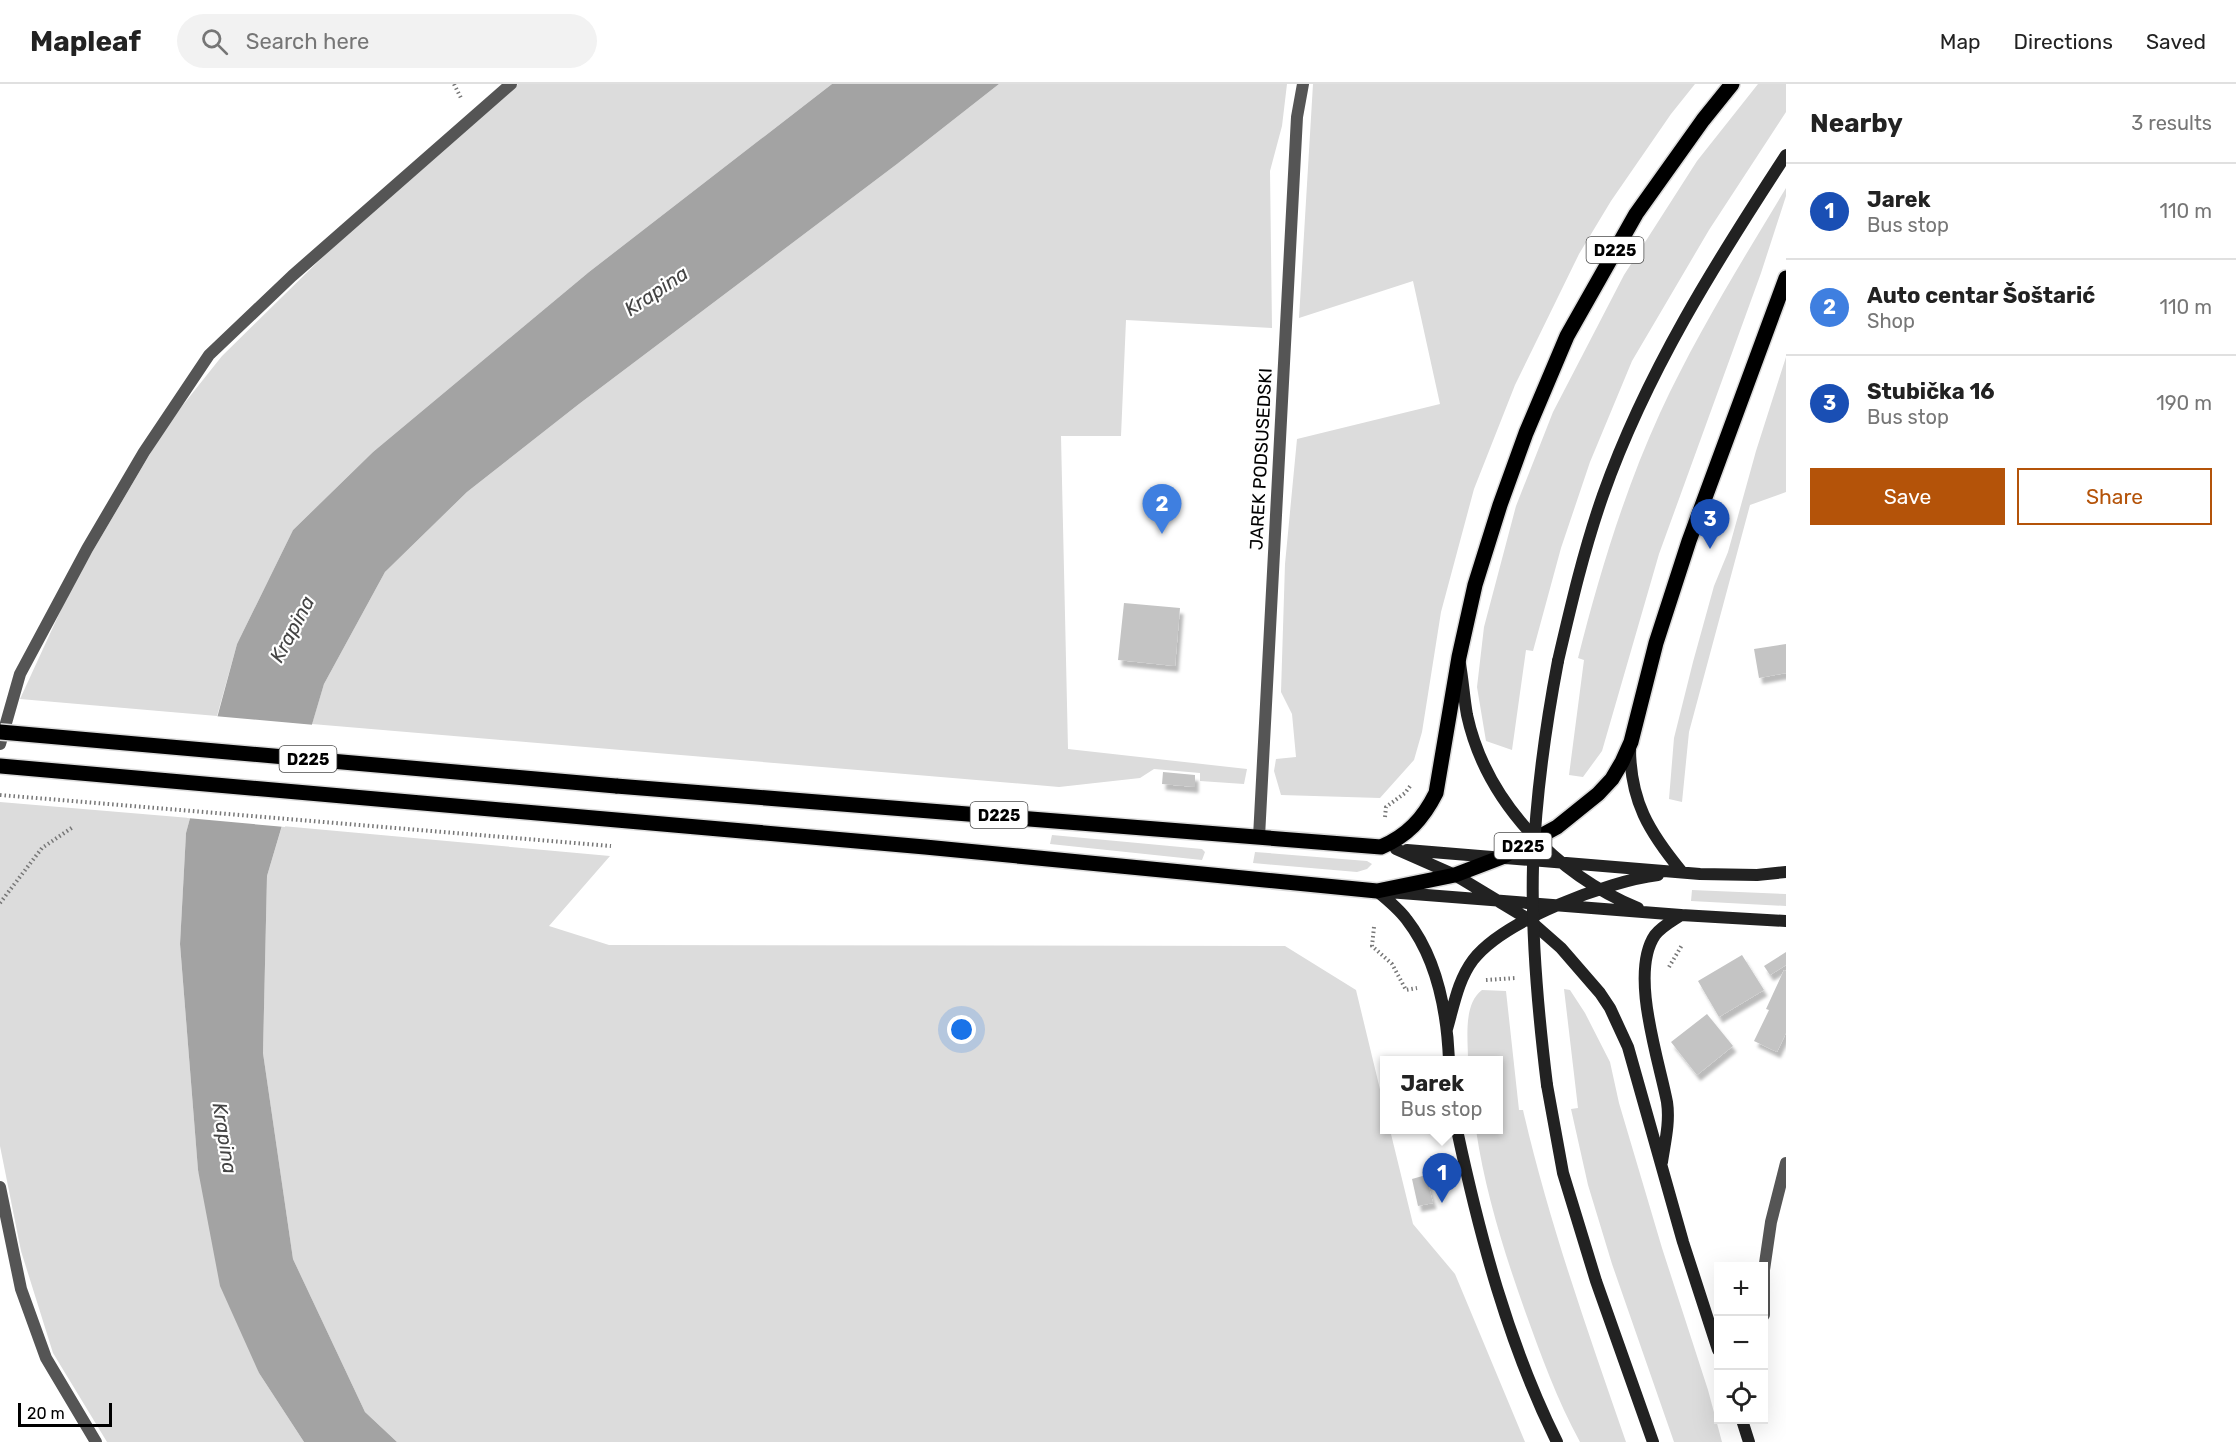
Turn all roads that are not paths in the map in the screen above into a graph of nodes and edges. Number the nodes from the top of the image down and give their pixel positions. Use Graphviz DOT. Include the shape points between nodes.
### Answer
graph roads {
  1 [pos="511,84"];
  2 [pos="1303,84"];
  3 [pos="1732,84"];
  4 [pos="1786,155"];
  5 [pos="1786,278"];
  6 [pos="1459,657"];
  7 [pos="0,732"];
  8 [pos="1630,742"];
  9 [pos="0,744"];
  10 [pos="0,766"];
  11 [pos="1259,837"];
  12 [pos="1536,839"];
  13 [pos="1388,848"];
  14 [pos="1502,857"];
  15 [pos="1563,862"];
  16 [pos="1682,872"];
  17 [pos="1786,872"];
  18 [pos="1455,875"];
  19 [pos="1601,889"];
  20 [pos="1377,891"];
  21 [pos="1501,901"];
  22 [pos="1559,906"];
  23 [pos="1650,913"];
  24 [pos="1681,915"];
  25 [pos="1528,919"];
  26 [pos="1786,921"];
  27 [pos="1447,1029"];
  28 [pos="1449,1056"];
  29 [pos="1458,1134"];
  30 [pos="1786,1163"];
  31 [pos="1661,1166"];
  32 [pos="0,1186"];
  33 [pos="1765,1262"];
  34 [pos="1714,1335"];
  35 [pos="1744,1424"];
  36 [pos="96,1442"];
  37 [pos="1557,1442"];
  38 [pos="1653,1442"];
  39 [pos="1749,1442"];
  1 -- 9 [label="street" via="292,276 209,355 144,452 87,549 20,674"];
  2 -- 11 [label="street, JAREK PODSUSEDSKI" via="1297,117"];
  3 -- 6 [label="main road, D225" via="1636,214 1567,336 1500,505 1475,585"];
  4 -- 38 [label="main road, bridge" via="1675,336 1604,493 1583,557 1558,661 1540,775 1533,867 1537,995 1547,1085 1563,1173"];
  5 -- 8 [label="main road, D225" via="1689,541"];
  6 -- 12 [label="main road" via="1467,715 1485,767 1506,803"];
  6 -- 13 [label="main road, D225" via="1436,793 1418,823"];
  7 -- 11 [label="main road, D225, bridge"];
  8 -- 12 [label="main road, D225" via="1612,779 1598,794"];
  8 -- 16 [label="main road" via="1630,772 1642,815"];
  10 -- 20 [label="main road, D225"];
  11 -- 13 [label="main road, D225"];
  12 -- 14 [label="main road, D225"];
  12 -- 15 [label="main road"];
  13 -- 14 [label="main road"];
  13 -- 18 [label="main road"];
  14 -- 15 [label="main road"];
  14 -- 18 [label="main road, D225"];
  15 -- 16 [label="main road"];
  15 -- 19 [label="main road"];
  16 -- 17 [label="main road"];
  16 -- 19 [label="main road"];
  18 -- 20 [label="main road, D225"];
  18 -- 21 [label="main road"];
  19 -- 22 [label="main road"];
  19 -- 23 [label="main road"];
  20 -- 21 [label="main road"];
  20 -- 27 [label="main road" via="1407,919 1419,938 1438,983"];
  21 -- 22 [label="main road"];
  21 -- 25 [label="main road"];
  22 -- 23 [label="main road"];
  22 -- 25 [label="main road"];
  23 -- 24 [label="main road"];
  24 -- 26 [label="main road"];
  24 -- 31 [label="main road" via="1655,936 1646,970 1650,1029 1667,1103"];
  25 -- 27 [label="main road" via="1490,943 1473,960 1460,982"];
  25 -- 31 [label="main road" via="1561,948 1610,1008 1628,1047"];
  27 -- 28 [label="main road"];
  29 -- 37 [label="main road" via="1508,1323"];
  30 -- 33 [label="street"];
  31 -- 34 [label="main road"];
  32 -- 36 [label="street" via="21,1289 46,1358"];
  35 -- 39 [label="main road"];
}
